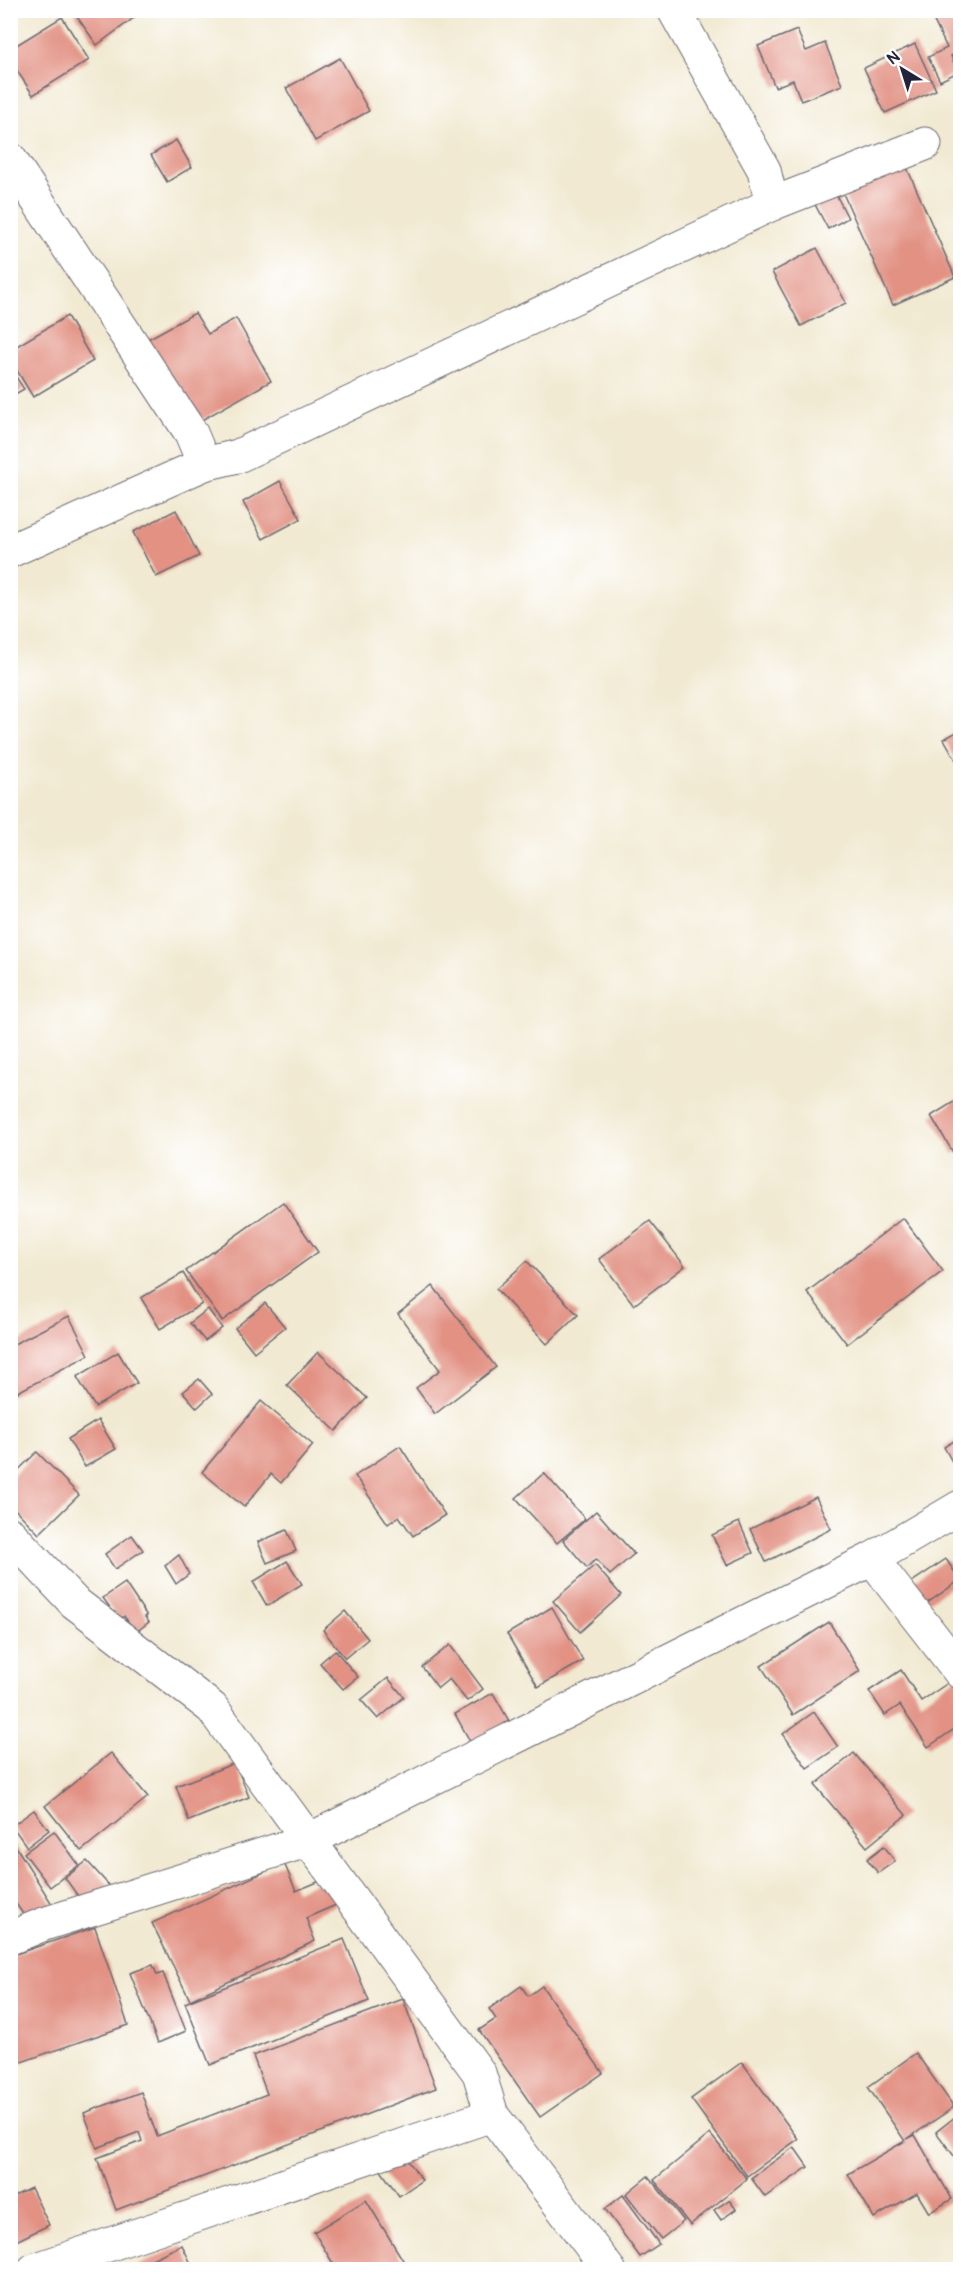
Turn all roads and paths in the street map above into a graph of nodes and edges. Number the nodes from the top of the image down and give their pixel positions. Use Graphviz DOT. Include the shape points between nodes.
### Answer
graph roads {
  1 [pos="674,10"];
  2 [pos="925,144"];
  3 [pos="10,159"];
  4 [pos="772,204"];
  5 [pos="204,464"];
  6 [pos="10,551"];
  7 [pos="960,1507"];
  8 [pos="10,1534"];
  9 [pos="872,1559"];
  10 [pos="960,1672"];
  11 [pos="309,1840"];
  12 [pos="10,1938"];
  13 [pos="492,2115"];
  14 [pos="34,2270"];
  15 [pos="609,2270"];
  1 -- 4 [label="street" via="764,170"];
  2 -- 4 [label="street"];
  3 -- 5 [label="street" via="191,433"];
  4 -- 5 [label="street" via="238,456"];
  5 -- 6 [label="street"];
  7 -- 9 [label="street"];
  8 -- 11 [label="street" via="74,1602 212,1708"];
  9 -- 10 [label="street"];
  9 -- 11 [label="street"];
  11 -- 12 [label="street"];
  11 -- 13 [label="street" via="479,2073"];
  13 -- 14 [label="street"];
  13 -- 15 [label="street"];
}
